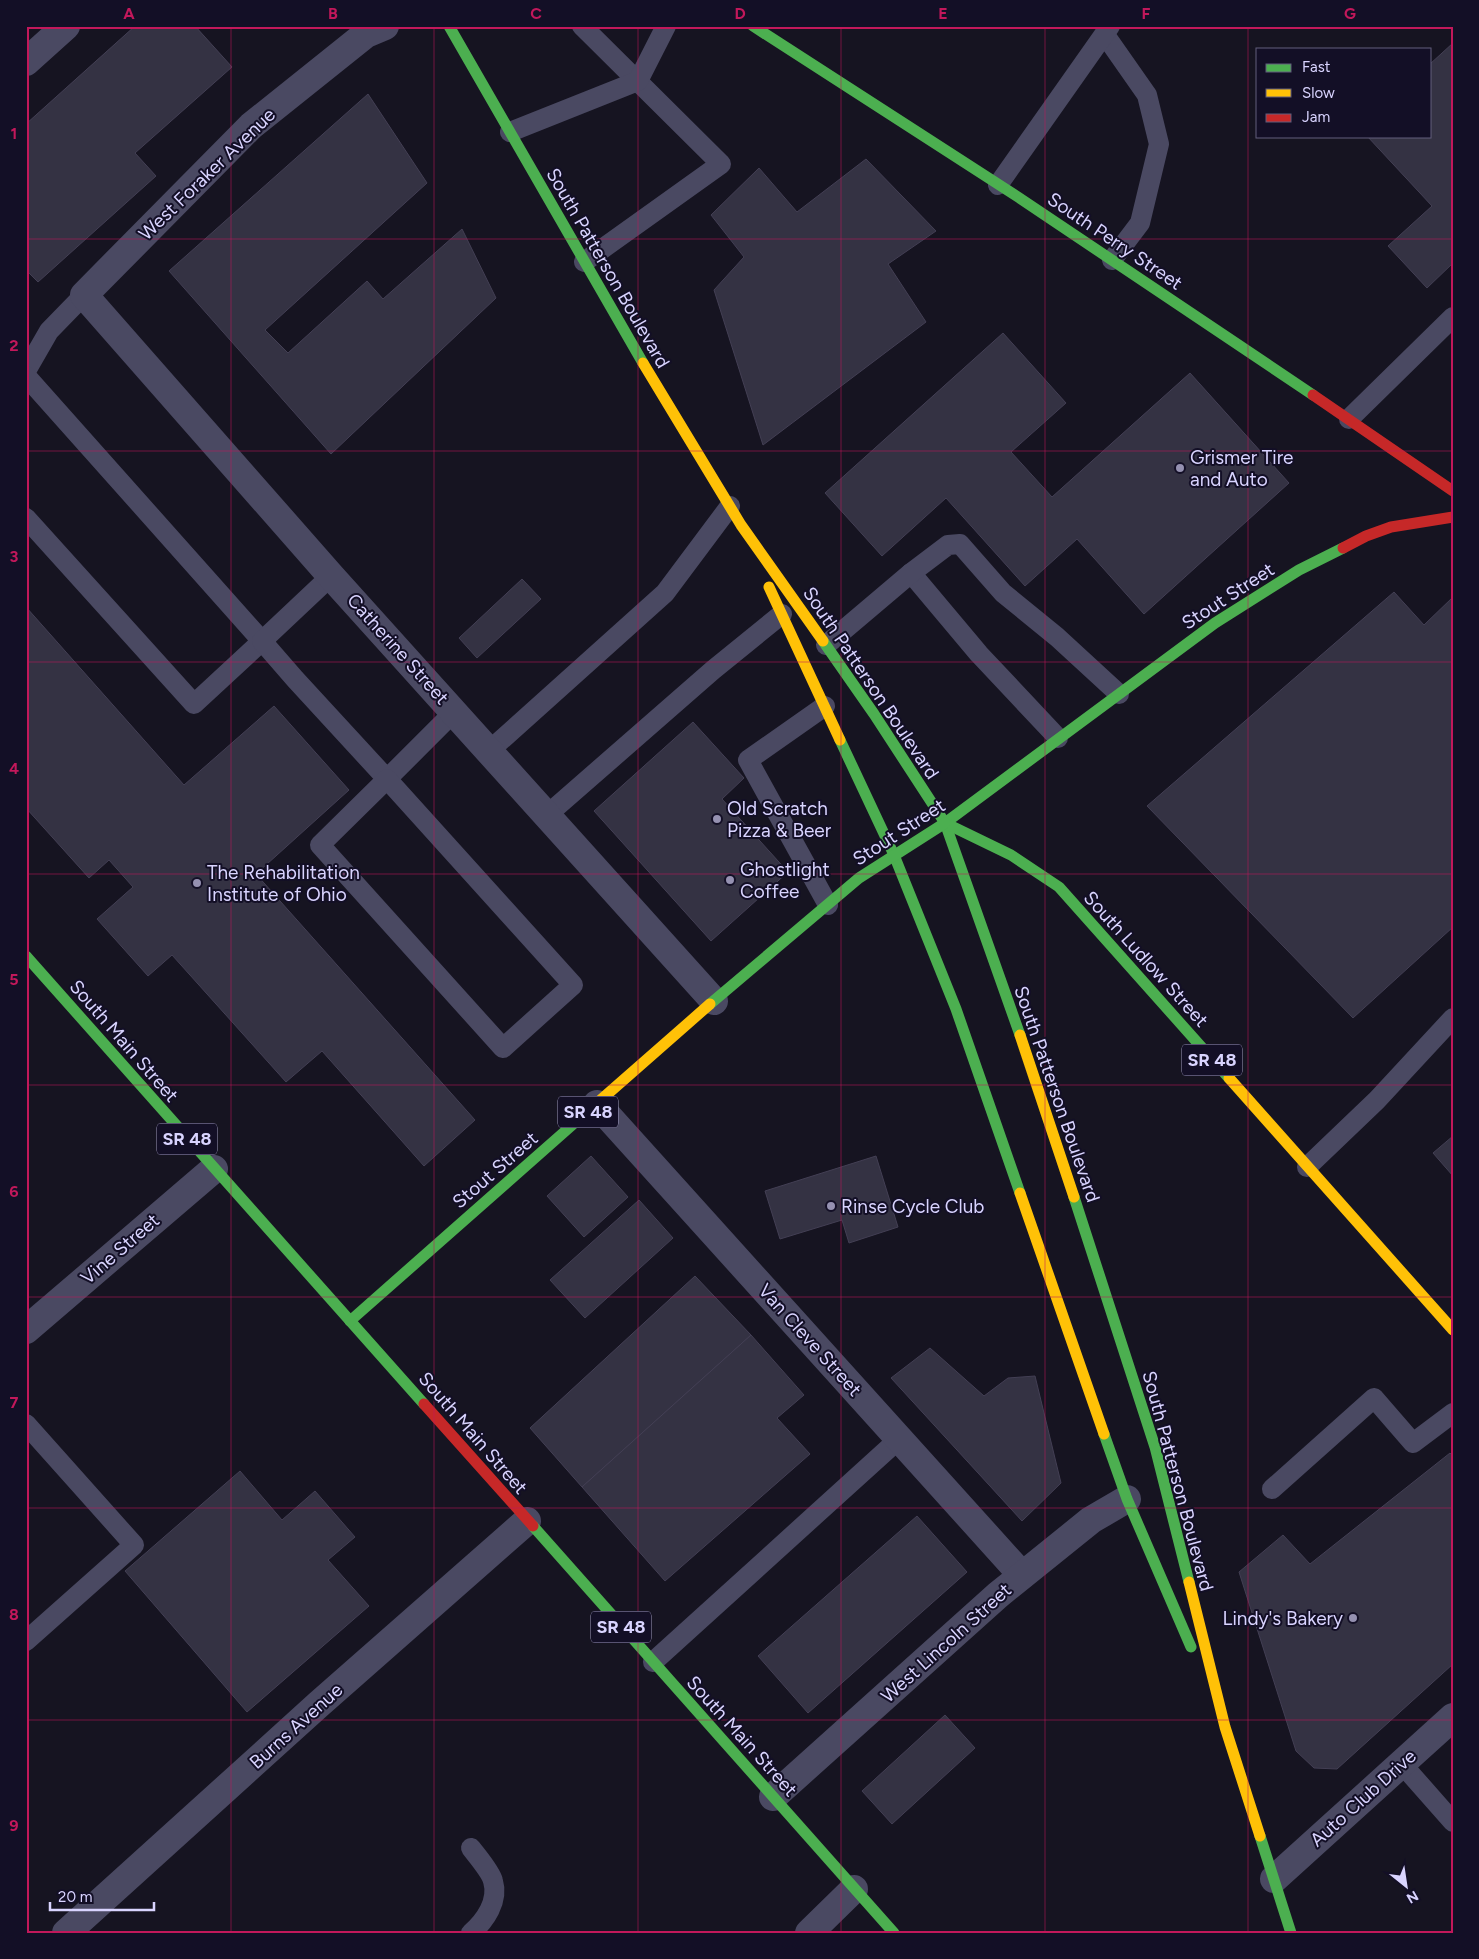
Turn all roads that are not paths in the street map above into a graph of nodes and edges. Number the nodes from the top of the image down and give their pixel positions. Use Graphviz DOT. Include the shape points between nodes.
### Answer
graph roads {
  1 [pos="66,26"];
  2 [pos="449,26"];
  3 [pos="582,26"];
  4 [pos="666,26"];
  5 [pos="753,26"];
  6 [pos="372,29"];
  7 [pos="1108,30"];
  8 [pos="26,62"];
  9 [pos="638,81"];
  10 [pos="510,132"];
  11 [pos="998,185"];
  12 [pos="1112,260"];
  13 [pos="584,262"];
  14 [pos="84,296"];
  15 [pos="1453,317"];
  16 [pos="26,371"];
  17 [pos="26,376"];
  18 [pos="1349,419"];
  19 [pos="1453,491"];
  20 [pos="730,506"];
  21 [pos="1453,517"];
  22 [pos="26,518"];
  23 [pos="741,525"];
  24 [pos="911,572"];
  25 [pos="331,576"];
  26 [pos="782,614"];
  27 [pos="262,641"];
  28 [pos="826,645"];
  29 [pos="1119,694"];
  30 [pos="825,706"];
  31 [pos="454,712"];
  32 [pos="1058,738"];
  33 [pos="489,750"];
  34 [pos="387,779"];
  35 [pos="547,815"];
  36 [pos="945,824"];
  37 [pos="894,855"];
  38 [pos="828,905"];
  39 [pos="26,956"];
  40 [pos="714,1001"];
  41 [pos="1453,1018"];
  42 [pos="598,1104"];
  43 [pos="1307,1167"];
  44 [pos="214,1169"];
  45 [pos="350,1321"];
  46 [pos="26,1330"];
  47 [pos="1453,1330"];
  48 [pos="1453,1413"];
  49 [pos="26,1424"];
  50 [pos="900,1439"];
  51 [pos="1272,1488"];
  52 [pos="1127,1499"];
  53 [pos="527,1521"];
  54 [pos="1022,1575"];
  55 [pos="26,1641"];
  56 [pos="653,1662"];
  57 [pos="1453,1717"];
  58 [pos="1225,1727"];
  59 [pos="1401,1763"];
  60 [pos="773,1797"];
  61 [pos="1453,1822"];
  62 [pos="471,1848"];
  63 [pos="1274,1879"];
  64 [pos="854,1889"];
  65 [pos="66,1933"];
  66 [pos="471,1933"];
  67 [pos="809,1933"];
  68 [pos="894,1933"];
  69 [pos="1292,1933"];
  1 -- 8 [label="street"];
  2 -- 10 [label="main road, South Patterson Boulevard"];
  3 -- 9 [label="lane"];
  4 -- 9 [label="lane"];
  5 -- 11 [label="main road, South Perry Street"];
  6 -- 14 [label="street, West Foraker Avenue" via="251,126"];
  7 -- 11 [label="lane"];
  7 -- 12 [label="lane" via="1147,95 1159,144 1140,223"];
  9 -- 10 [label="lane"];
  9 -- 13 [label="lane" via="721,164"];
  10 -- 13 [label="main road, South Patterson Boulevard"];
  11 -- 12 [label="main road, South Perry Street"];
  12 -- 18 [label="main road, South Perry Street"];
  13 -- 20 [label="main road, South Patterson Boulevard"];
  14 -- 16 [label="lane" via="49,331"];
  14 -- 25 [label="street, Catherine Street"];
  15 -- 18 [label="lane"];
  17 -- 27 [label="lane"];
  18 -- 19 [label="main road, South Perry Street"];
  20 -- 23 [label="main road, South Patterson Boulevard"];
  20 -- 33 [label="lane" via="665,593"];
  21 -- 29 [label="main road, Stout Street" via="1391,527 1299,570 1215,623"];
  22 -- 27 [label="lane" via="194,704"];
  23 -- 26 [label="main road, South Patterson Boulevard"];
  23 -- 28 [label="main road, South Patterson Boulevard"];
  24 -- 28 [label="lane"];
  24 -- 29 [label="lane" via="948,545 960,544 1003,593"];
  24 -- 32 [label="lane" via="979,654"];
  25 -- 27 [label="lane"];
  25 -- 31 [label="street, Catherine Street"];
  26 -- 30 [label="main road, South Patterson Boulevard"];
  26 -- 35 [label="lane"];
  27 -- 34 [label="lane"];
  28 -- 36 [label="main road, South Patterson Boulevard"];
  29 -- 32 [label="main road, Stout Street"];
  30 -- 37 [label="main road, South Patterson Boulevard"];
  30 -- 38 [label="lane" via="748,760"];
  31 -- 33 [label="street, Catherine Street"];
  31 -- 34 [label="lane"];
  32 -- 36 [label="main road, Stout Street"];
  33 -- 35 [label="street, Catherine Street"];
  34 -- 34 [label="lane" via="320,846 503,1048 573,985"];
  35 -- 40 [label="street, Catherine Street"];
  36 -- 37 [label="main road, Stout Street / SR 48"];
  36 -- 43 [label="main road, South Ludlow Street / SR 48" via="1011,854 1059,887"];
  36 -- 58 [label="main road, South Patterson Boulevard" via="1043,1101 1155,1448"];
  37 -- 38 [label="main road, Stout Street / SR 48" via="859,878"];
  37 -- 52 [label="main road, South Patterson Boulevard" via="956,1009"];
  38 -- 40 [label="main road, Stout Street / SR 48"];
  39 -- 44 [label="main road, South Main Street / SR 48"];
  40 -- 42 [label="main road, Stout Street / SR 48"];
  41 -- 43 [label="lane" via="1377,1100"];
  42 -- 45 [label="main road, Stout Street / SR 48"];
  42 -- 50 [label="street, Van Cleve Street"];
  43 -- 47 [label="main road, South Ludlow Street / SR 48"];
  44 -- 45 [label="main road, South Main Street / SR 48"];
  44 -- 46 [label="street, Vine Street"];
  45 -- 53 [label="main road, South Main Street / SR 48"];
  48 -- 51 [label="lane" via="1413,1444 1374,1398"];
  49 -- 55 [label="lane" via="134,1546"];
  50 -- 54 [label="street, Van Cleve Street"];
  50 -- 56 [label="lane"];
  52 -- 54 [label="street, West Lincoln Street" via="1091,1520"];
  52 -- 58 [label="main road, South Patterson Boulevard"];
  53 -- 56 [label="main road, South Main Street / SR 48"];
  53 -- 65 [label="street, Burns Avenue"];
  54 -- 60 [label="street, West Lincoln Street"];
  56 -- 60 [label="main road, South Main Street / SR 48"];
  57 -- 59 [label="street, Auto Club Drive"];
  58 -- 63 [label="main road, South Patterson Boulevard"];
  59 -- 61 [label="lane"];
  59 -- 63 [label="street, Auto Club Drive"];
  60 -- 64 [label="main road, South Main Street / SR 48"];
  62 -- 66 [label="lane" via="493,1880 493,1901 482,1923"];
  63 -- 69 [label="main road, South Patterson Boulevard"];
  64 -- 67 [label="street"];
  64 -- 68 [label="main road, South Main Street / SR 48"];
}
